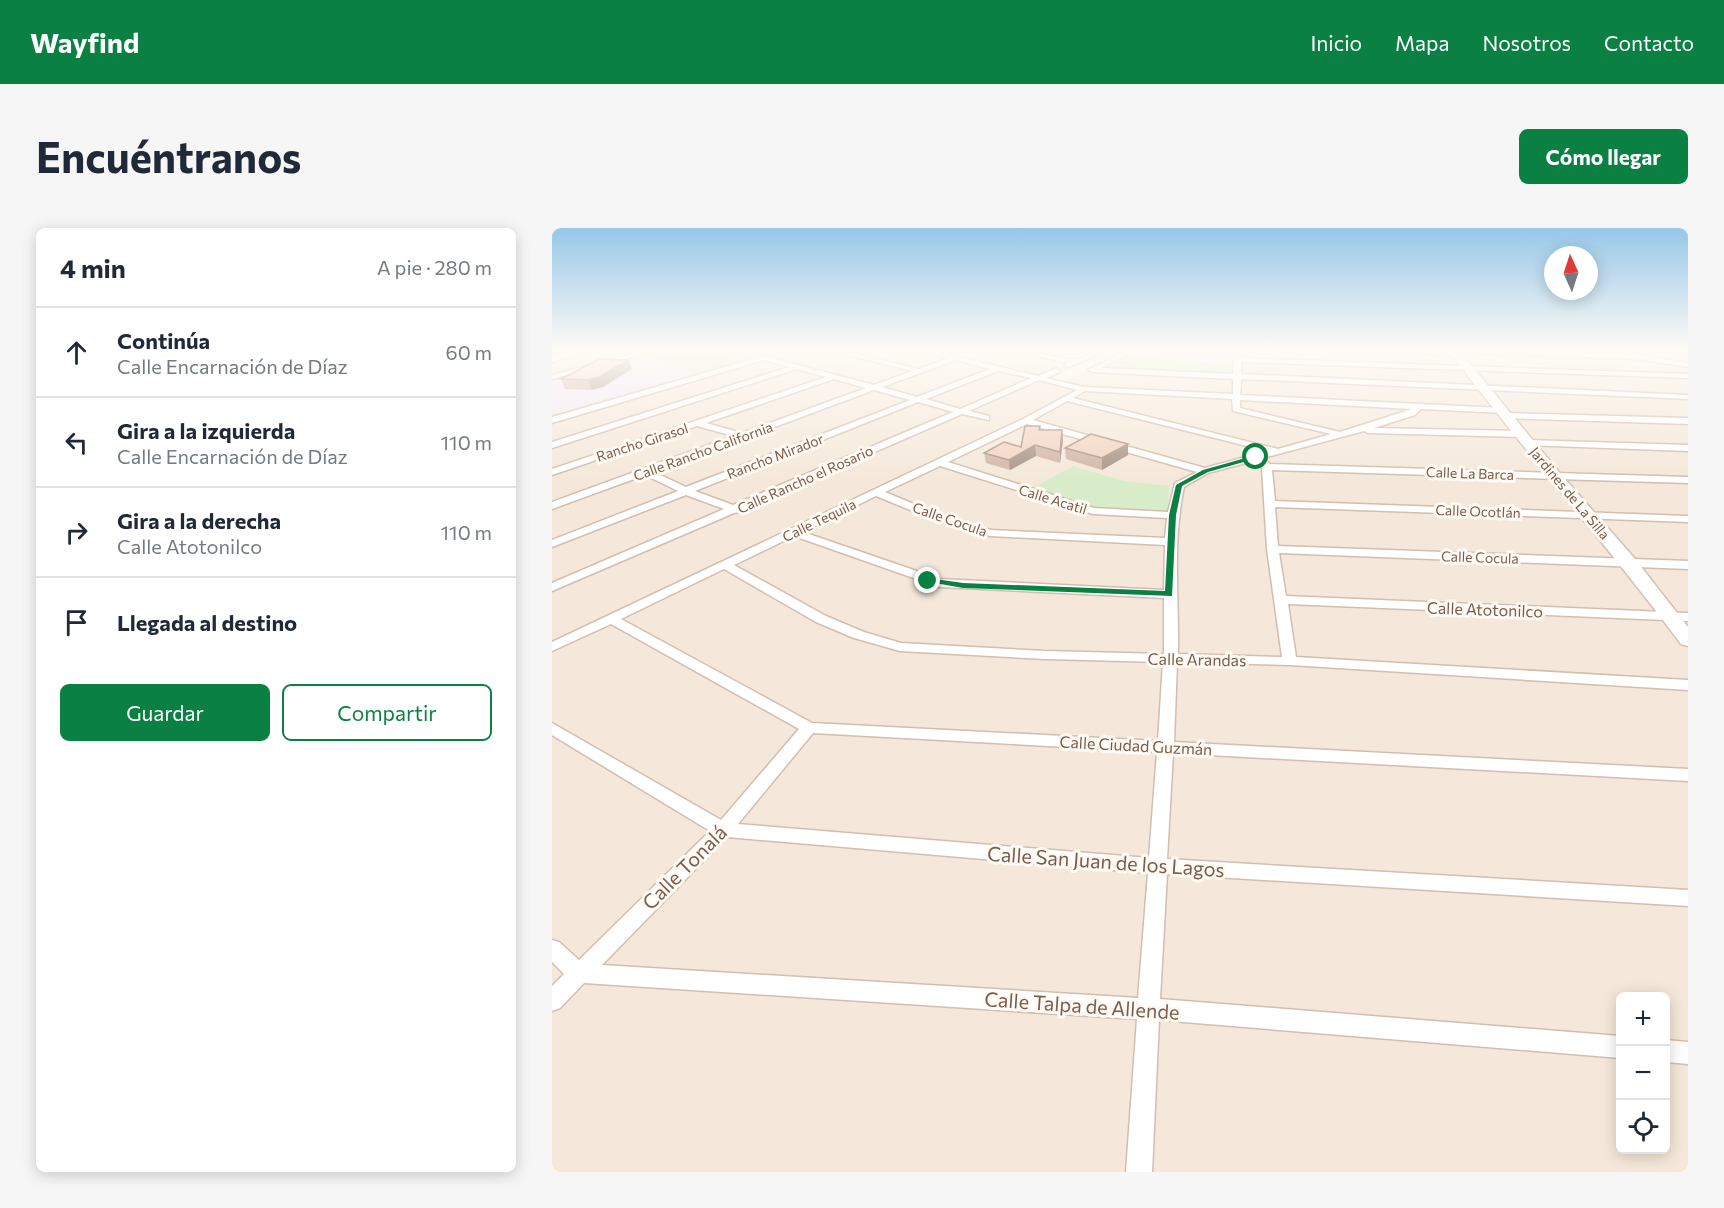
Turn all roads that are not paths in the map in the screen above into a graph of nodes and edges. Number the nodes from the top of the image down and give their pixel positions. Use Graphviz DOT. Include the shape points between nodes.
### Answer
graph roads {
  1 [pos="648,392"];
  2 [pos="718,392"];
  3 [pos="791,392"];
  4 [pos="863,392"];
  5 [pos="896,392"];
  6 [pos="938,392"];
  7 [pos="1005,392"];
  8 [pos="1079,392"];
  9 [pos="1135,392"];
  10 [pos="1235,392"];
  11 [pos="1487,392"];
  12 [pos="1562,392"];
  13 [pos="1688,397"];
  14 [pos="1235,398"];
  15 [pos="921,399"];
  16 [pos="1067,399"];
  17 [pos="1420,406"];
  18 [pos="963,410"];
  19 [pos="1504,413"];
  20 [pos="986,418"];
  21 [pos="552,420"];
  22 [pos="1026,421"];
  23 [pos="1688,421"];
  24 [pos="699,424"];
  25 [pos="1357,430"];
  26 [pos="1339,434"];
  27 [pos="742,436"];
  28 [pos="1525,438"];
  29 [pos="552,445"];
  30 [pos="1688,448"];
  31 [pos="1276,451"];
  32 [pos="939,462"];
  33 [pos="1261,462"];
  34 [pos="1205,471"];
  35 [pos="552,472"];
  36 [pos="646,472"];
  37 [pos="1554,475"];
  38 [pos="1688,480"];
  39 [pos="686,491"];
  40 [pos="875,492"];
  41 [pos="1269,504"];
  42 [pos="552,506"];
  43 [pos="736,510"];
  44 [pos="1172,515"];
  45 [pos="1588,515"];
  46 [pos="1688,519"];
  47 [pos="793,532"];
  48 [pos="1170,542"];
  49 [pos="552,544"];
  50 [pos="1273,549"];
  51 [pos="1629,563"];
  52 [pos="725,565"];
  53 [pos="1688,565"];
  54 [pos="552,587"];
  55 [pos="1169,594"];
  56 [pos="1282,600"];
  57 [pos="1670,617"];
  58 [pos="1688,617"];
  59 [pos="610,619"];
  60 [pos="1688,640"];
  61 [pos="552,647"];
  62 [pos="1171,658"];
  63 [pos="1290,661"];
  64 [pos="1688,685"];
  65 [pos="552,728"];
  66 [pos="809,728"];
  67 [pos="1165,747"];
  68 [pos="1688,775"];
  69 [pos="723,830"];
  70 [pos="1158,866"];
  71 [pos="1688,898"];
  72 [pos="552,949"];
  73 [pos="578,973"];
  74 [pos="552,1001"];
  75 [pos="1148,1009"];
  76 [pos="1616,1047"];
  77 [pos="1670,1051"];
  78 [pos="1688,1053"];
  79 [pos="1139,1172"];
  1 -- 21 [label="street"];
  2 -- 29 [label="street"];
  3 -- 24 [label="street, Rancho Girasol"];
  4 -- 27 [label="street, Calle Rancho California"];
  5 -- 15 [label="street"];
  6 -- 15 [label="street, Rancho Mirador"];
  7 -- 18 [label="street, Calle Rancho el Rosario"];
  8 -- 16 [label="street, Calle Tequila"];
  9 -- 14 [label="street"];
  10 -- 14 [label="street"];
  11 -- 19 [label="street, Jardines de La Silla"];
  12 -- 13 [label="street"];
  14 -- 17 [label="street"];
  14 -- 26 [label="street" via="1234,408 1239,411"];
  15 -- 18 [label="street"];
  15 -- 39 [label="street, Rancho Mirador"];
  16 -- 22 [label="street, Calle Tequila"];
  16 -- 31 [label="street"];
  17 -- 19 [label="street"];
  17 -- 25 [label="street" via="1412,413"];
  18 -- 20 [label="street"];
  18 -- 43 [label="street, Calle Rancho el Rosario"];
  19 -- 23 [label="street"];
  19 -- 28 [label="street, Jardines de La Silla"];
  22 -- 32 [label="street, Calle Tequila"];
  22 -- 34 [label="street"];
  24 -- 27 [label="street"];
  24 -- 35 [label="street, Rancho Girasol"];
  25 -- 26 [label="street"];
  25 -- 28 [label="street"];
  26 -- 31 [label="street"];
  27 -- 36 [label="street, Calle Rancho California"];
  28 -- 30 [label="street"];
  28 -- 37 [label="street, Jardines de La Silla"];
  31 -- 33 [label="street"];
  32 -- 40 [label="street, Calle Tequila"];
  32 -- 44 [label="street, Calle Acatil" via="1093,511"];
  33 -- 34 [label="street"];
  33 -- 37 [label="street, Calle La Barca"];
  33 -- 41 [label="street"];
  34 -- 44 [label="street" via="1179,485"];
  36 -- 39 [label="street"];
  36 -- 42 [label="street, Calle Rancho California"];
  37 -- 38 [label="street, Calle La Barca"];
  37 -- 45 [label="street, Jardines de La Silla"];
  39 -- 43 [label="street"];
  39 -- 49 [label="street, Rancho Mirador"];
  40 -- 47 [label="street, Calle Tequila"];
  40 -- 48 [label="street, Calle Cocula" via="936,517 990,533"];
  41 -- 45 [label="street, Calle Ocotlán"];
  41 -- 50 [label="street"];
  43 -- 54 [label="street, Calle Rancho el Rosario"];
  44 -- 48 [label="street"];
  45 -- 46 [label="street, Calle Ocotlán"];
  45 -- 51 [label="street, Jardines de La Silla"];
  47 -- 52 [label="street, Calle Tequila"];
  47 -- 55 [label="street" via="939,583"];
  48 -- 55 [label="street"];
  50 -- 51 [label="street, Calle Cocula"];
  50 -- 56 [label="street"];
  51 -- 53 [label="street, Calle Cocula"];
  51 -- 57 [label="street, Jardines de La Silla"];
  52 -- 59 [label="street, Calle Tequila"];
  52 -- 62 [label="street, Calle Arandas" via="821,619 900,648"];
  55 -- 62 [label="street"];
  56 -- 57 [label="street, Calle Atotonilco"];
  56 -- 63 [label="street"];
  57 -- 58 [label="street, Calle Atotonilco"];
  57 -- 60 [label="street, Jardines de La Silla"];
  59 -- 61 [label="street, Calle Tequila"];
  59 -- 66 [label="street, Calle Ciudad Guzmán"];
  62 -- 63 [label="street, Calle Arandas"];
  62 -- 67 [label="street"];
  63 -- 64 [label="street, Calle Arandas"];
  65 -- 69 [label="street, Calle San Juan de los Lagos"];
  66 -- 67 [label="street, Calle Ciudad Guzmán"];
  66 -- 69 [label="street, Calle Tonalá"];
  67 -- 68 [label="street, Calle Ciudad Guzmán"];
  67 -- 70 [label="street"];
  69 -- 70 [label="street, Calle San Juan de los Lagos"];
  69 -- 73 [label="street, Calle Tonalá"];
  70 -- 71 [label="street, Calle San Juan de los Lagos"];
  70 -- 75 [label="street"];
  72 -- 73 [label="street"];
  73 -- 74 [label="street, Calle Tonalá"];
  73 -- 75 [label="street, Calle Talpa de Allende"];
  75 -- 76 [label="street, Calle Talpa de Allende"];
  75 -- 79 [label="street"];
  77 -- 78 [label="street"];
}
